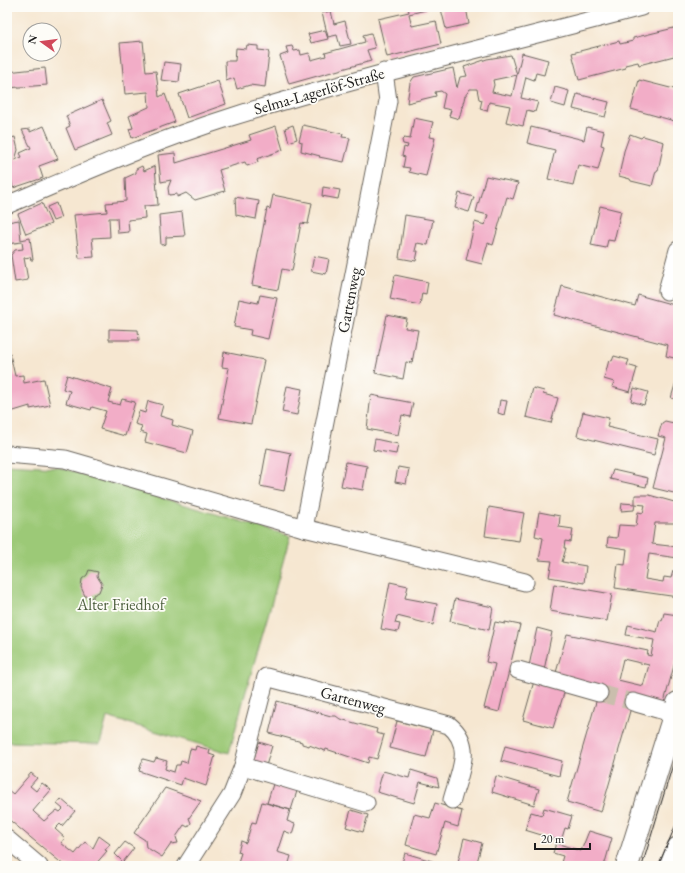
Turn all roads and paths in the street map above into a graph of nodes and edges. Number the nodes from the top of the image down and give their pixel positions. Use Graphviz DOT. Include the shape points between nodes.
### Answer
graph roads {
  1 [pos="641,7"];
  2 [pos="384,72"];
  3 [pos="7,205"];
  4 [pos="678,250"];
  5 [pos="667,290"];
  6 [pos="7,454"];
  7 [pos="304,528"];
  8 [pos="525,582"];
  9 [pos="518,670"];
  10 [pos="599,693"];
  11 [pos="633,702"];
  12 [pos="676,708"];
  13 [pos="243,766"];
  14 [pos="452,800"];
  15 [pos="366,803"];
  16 [pos="7,839"];
  17 [pos="678,848"];
  18 [pos="39,866"];
  19 [pos="186,866"];
  20 [pos="627,866"];
  21 [pos="671,866"];
  1 -- 2 [label="street, Selma-Lagerlöf-Straße"];
  2 -- 3 [label="street, Selma-Lagerlöf-Straße" via="226,118 99,165"];
  2 -- 7 [label="street, Gartenweg" via="388,101"];
  4 -- 5 [label="street"];
  6 -- 7 [label="street" via="65,459"];
  7 -- 8 [label="street"];
  9 -- 10 [label="street"];
  11 -- 12 [label="street"];
  12 -- 20 [label="main road"];
  13 -- 14 [label="street, Gartenweg" via="266,677 449,725 458,732 463,741 464,753"];
  13 -- 15 [label="street"];
  13 -- 19 [label="street, Gartenweg" via="232,794"];
  16 -- 18 [label="street"];
  17 -- 21 [label="main road"];
}
